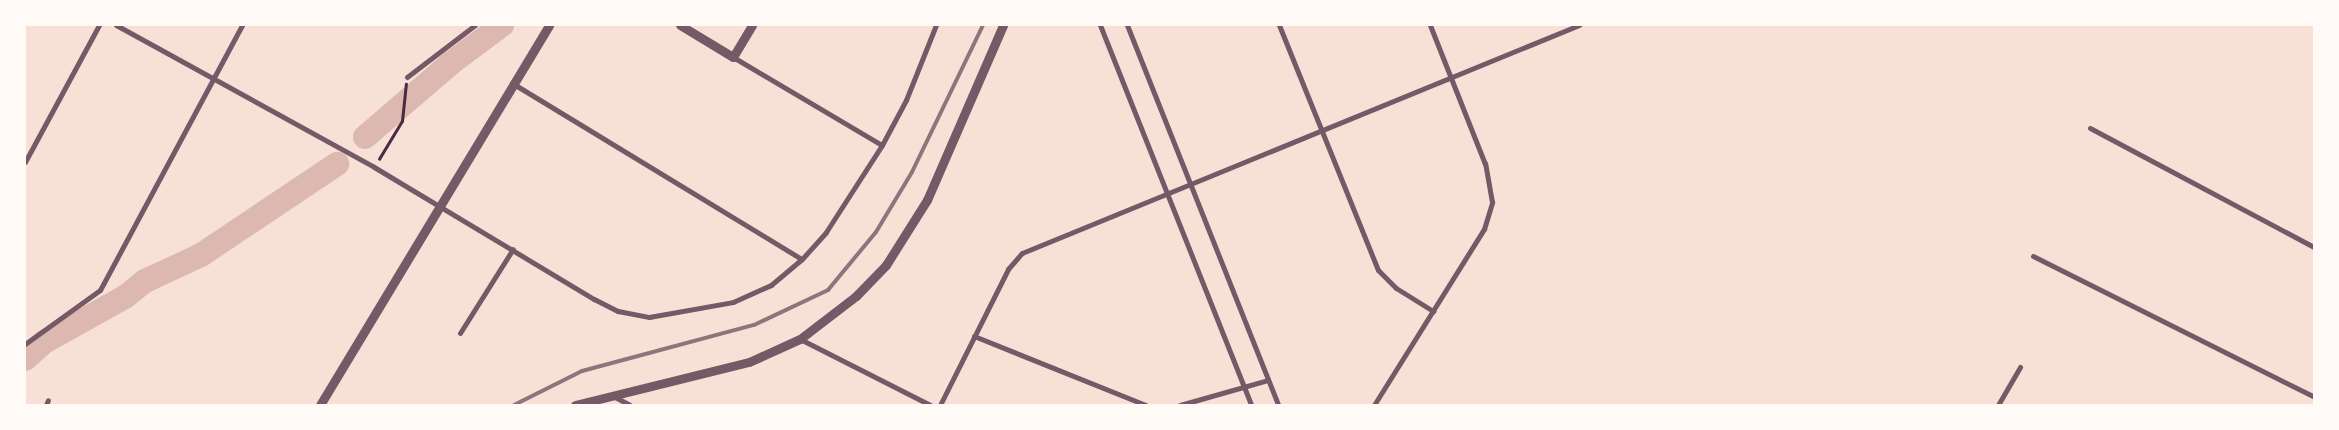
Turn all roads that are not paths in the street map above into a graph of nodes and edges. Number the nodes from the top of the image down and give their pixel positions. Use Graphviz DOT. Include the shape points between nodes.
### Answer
graph roads {
  1 [pos="98,25"];
  2 [pos="116,25"];
  3 [pos="242,25"];
  4 [pos="475,25"];
  5 [pos="549,25"];
  6 [pos="680,25"];
  7 [pos="752,25"];
  8 [pos="936,25"];
  9 [pos="1003,25"];
  10 [pos="1100,25"];
  11 [pos="1127,25"];
  12 [pos="1279,25"];
  13 [pos="1430,25"];
  14 [pos="1579,25"];
  15 [pos="733,56"];
  16 [pos="407,78"];
  17 [pos="1451,78"];
  18 [pos="213,79"];
  19 [pos="512,83"];
  20 [pos="2090,128"];
  21 [pos="1321,130"];
  22 [pos="882,145"];
  23 [pos="25,162"];
  24 [pos="1190,183"];
  25 [pos="1166,192"];
  26 [pos="440,205"];
  27 [pos="2314,247"];
  28 [pos="513,249"];
  29 [pos="2033,256"];
  30 [pos="802,259"];
  31 [pos="1433,311"];
  32 [pos="460,333"];
  33 [pos="974,336"];
  34 [pos="800,339"];
  35 [pos="25,344"];
  36 [pos="2020,367"];
  37 [pos="1268,380"];
  38 [pos="1244,388"];
  39 [pos="615,397"];
  40 [pos="2314,397"];
  41 [pos="320,405"];
  42 [pos="575,405"];
  43 [pos="630,405"];
  44 [pos="930,405"];
  45 [pos="940,405"];
  46 [pos="1146,405"];
  47 [pos="1180,405"];
  48 [pos="1251,405"];
  49 [pos="1278,405"];
  50 [pos="1374,405"];
  51 [pos="1998,405"];
  1 -- 23 [label="street"];
  2 -- 18 [label="street"];
  3 -- 18 [label="street"];
  4 -- 16 [label="street"];
  5 -- 19 [label="street"];
  6 -- 15 [label="street"];
  7 -- 15 [label="street"];
  8 -- 22 [label="street" via="906,100"];
  9 -- 34 [label="street" via="939,176 900,246 872,280"];
  10 -- 25 [label="street"];
  11 -- 24 [label="street"];
  12 -- 21 [label="street"];
  13 -- 17 [label="street"];
  14 -- 17 [label="street"];
  15 -- 22 [label="street"];
  17 -- 21 [label="street"];
  17 -- 31 [label="street" via="1486,164 1492,202 1484,229"];
  18 -- 26 [label="street"];
  18 -- 35 [label="street" via="100,290"];
  19 -- 26 [label="street"];
  19 -- 30 [label="street"];
  20 -- 27 [label="street"];
  21 -- 24 [label="street"];
  21 -- 31 [label="street" via="1378,270 1396,288"];
  22 -- 30 [label="street" via="826,232"];
  24 -- 25 [label="street"];
  24 -- 37 [label="street"];
  25 -- 33 [label="street" via="1022,252 1008,269"];
  25 -- 38 [label="street"];
  26 -- 28 [label="street"];
  26 -- 41 [label="street"];
  28 -- 30 [label="street" via="594,299 618,311 649,317 705,309 740,299 771,285"];
  28 -- 32 [label="street"];
  29 -- 40 [label="street"];
  31 -- 50 [label="street"];
  33 -- 45 [label="street"];
  33 -- 46 [label="street"];
  34 -- 39 [label="street" via="749,362"];
  34 -- 44 [label="street"];
  36 -- 51 [label="street"];
  37 -- 38 [label="street"];
  37 -- 49 [label="street"];
  38 -- 47 [label="street"];
  38 -- 48 [label="street"];
  39 -- 42 [label="street"];
  39 -- 43 [label="street"];
}
